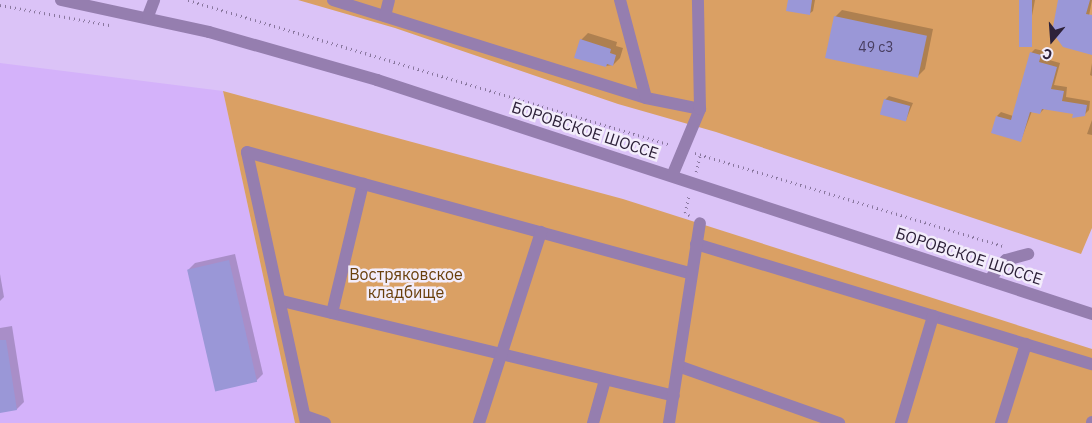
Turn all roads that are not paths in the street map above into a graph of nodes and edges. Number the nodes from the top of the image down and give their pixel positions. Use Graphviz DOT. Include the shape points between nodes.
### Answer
graph roads {
  1 [pos="61,0"];
  2 [pos="154,0"];
  3 [pos="333,0"];
  4 [pos="389,0"];
  5 [pos="620,0"];
  6 [pos="698,0"];
  7 [pos="148,16"];
  8 [pos="385,16"];
  9 [pos="646,98"];
  10 [pos="700,109"];
  11 [pos="672,176"];
  12 [pos="363,184"];
  13 [pos="700,223"];
  14 [pos="541,232"];
  15 [pos="696,244"];
  16 [pos="1028,254"];
  17 [pos="690,273"];
  18 [pos="989,280"];
  19 [pos="282,301"];
  20 [pos="332,313"];
  21 [pos="1092,314"];
  22 [pos="933,316"];
  23 [pos="1026,344"];
  24 [pos="501,354"];
  25 [pos="1092,364"];
  26 [pos="678,366"];
  27 [pos="605,380"];
  28 [pos="674,396"];
  29 [pos="305,420"];
  30 [pos="324,423"];
  31 [pos="479,423"];
  32 [pos="592,423"];
  33 [pos="669,423"];
  34 [pos="839,423"];
  35 [pos="901,423"];
  36 [pos="1001,423"];
  1 -- 7 [label="street, БОРОВСКОЕ ШОССЕ"];
  2 -- 7 [label="street"];
  3 -- 8 [label="street"];
  4 -- 8 [label="street"];
  5 -- 9 [label="street"];
  6 -- 10 [label="street"];
  7 -- 11 [label="street, БОРОВСКОЕ ШОССЕ" via="377,80"];
  8 -- 9 [label="street"];
  9 -- 10 [label="street"];
  10 -- 11 [label="street"];
  11 -- 18 [label="street, БОРОВСКОЕ ШОССЕ"];
  12 -- 14 [label="street"];
  12 -- 19 [label="street" via="248,152"];
  12 -- 20 [label="street"];
  13 -- 15 [label="street"];
  14 -- 17 [label="street"];
  14 -- 24 [label="street"];
  15 -- 17 [label="street"];
  15 -- 22 [label="street"];
  16 -- 18 [label="street" via="1006,260"];
  17 -- 26 [label="street"];
  18 -- 21 [label="street, БОРОВСКОЕ ШОССЕ"];
  19 -- 20 [label="street"];
  19 -- 29 [label="street"];
  20 -- 24 [label="street"];
  22 -- 23 [label="street"];
  22 -- 35 [label="street"];
  23 -- 25 [label="street"];
  23 -- 36 [label="street"];
  24 -- 27 [label="street"];
  24 -- 31 [label="street"];
  26 -- 28 [label="street"];
  26 -- 34 [label="street"];
  27 -- 28 [label="street"];
  27 -- 32 [label="street"];
  28 -- 33 [label="street"];
  29 -- 30 [label="street"];
}
